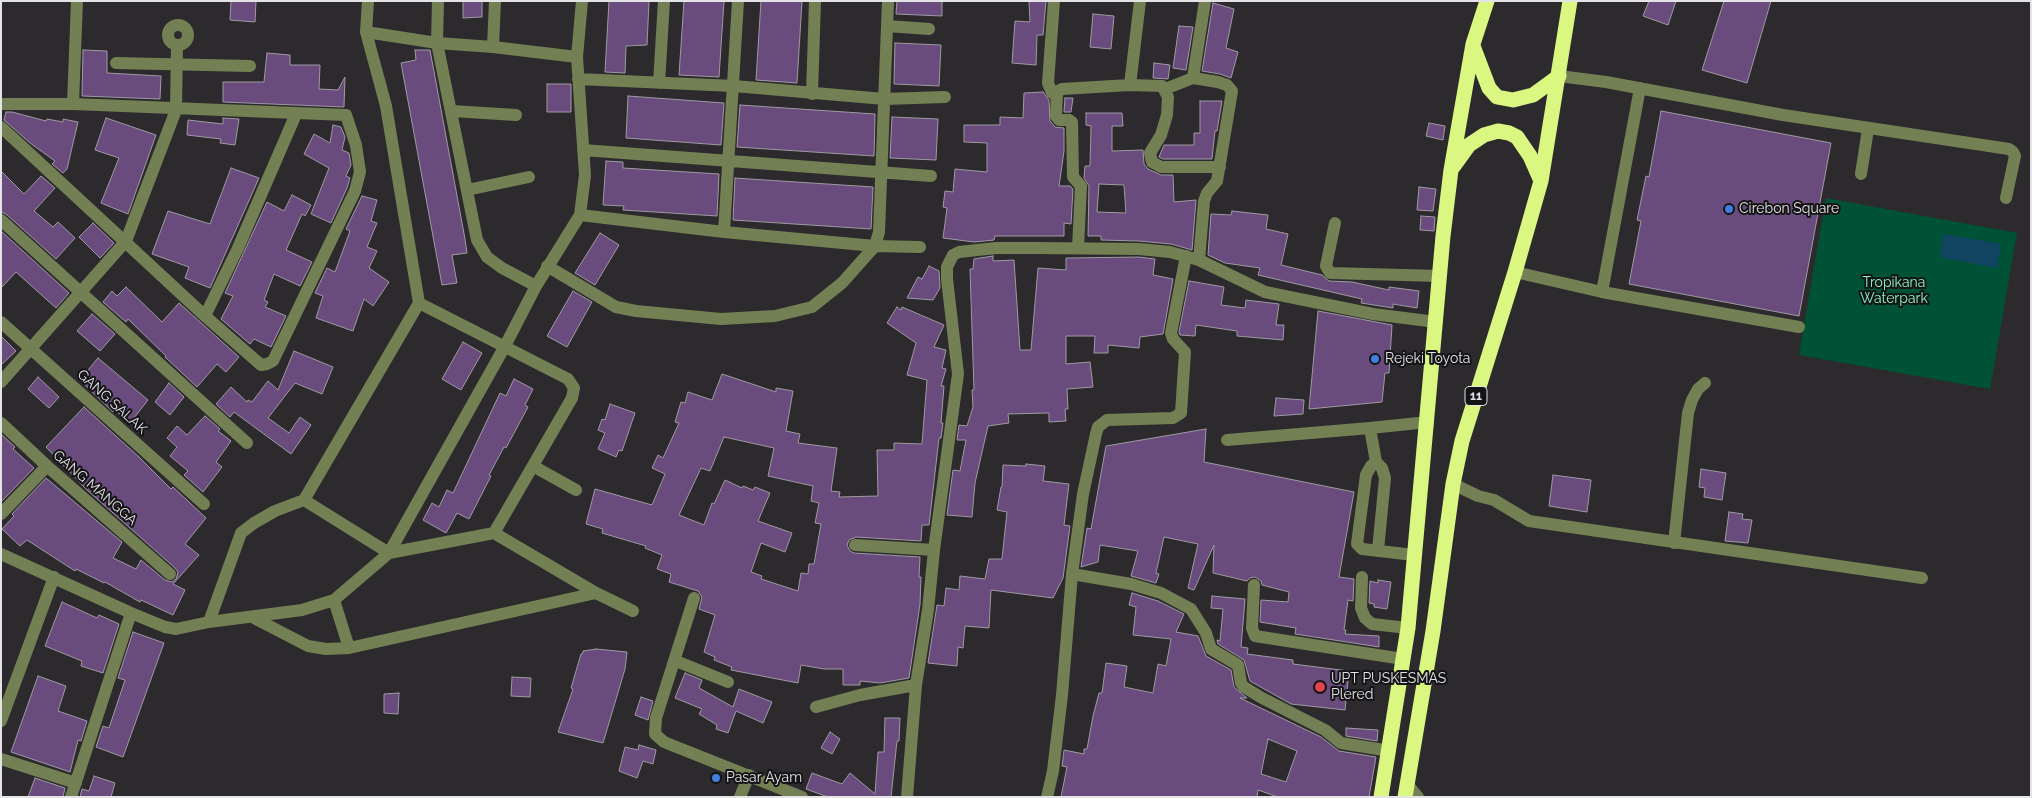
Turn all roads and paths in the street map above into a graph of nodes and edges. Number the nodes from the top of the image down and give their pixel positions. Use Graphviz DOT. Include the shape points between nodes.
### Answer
graph roads {
  1 [pos="77,1"];
  2 [pos="368,1"];
  3 [pos="438,1"];
  4 [pos="495,1"];
  5 [pos="582,1"];
  6 [pos="664,1"];
  7 [pos="738,1"];
  8 [pos="815,1"];
  9 [pos="888,1"];
  10 [pos="1054,1"];
  11 [pos="1140,1"];
  12 [pos="1205,1"];
  13 [pos="1488,1"];
  14 [pos="1570,1"];
  15 [pos="887,26"];
  16 [pos="929,29"];
  17 [pos="366,32"];
  18 [pos="437,43"];
  19 [pos="1473,44"];
  20 [pos="177,46"];
  21 [pos="493,47"];
  22 [pos="577,57"];
  23 [pos="116,63"];
  24 [pos="177,66"];
  25 [pos="250,66"];
  26 [pos="1559,76"];
  27 [pos="1193,78"];
  28 [pos="578,79"];
  29 [pos="659,83"];
  30 [pos="1130,85"];
  31 [pos="734,86"];
  32 [pos="1640,88"];
  33 [pos="1165,89"];
  34 [pos="812,94"];
  35 [pos="1057,95"];
  36 [pos="945,97"];
  37 [pos="884,99"];
  38 [pos="1,104"];
  39 [pos="73,104"];
  40 [pos="176,110"];
  41 [pos="452,111"];
  42 [pos="296,114"];
  43 [pos="516,115"];
  44 [pos="1,127"];
  45 [pos="1868,129"];
  46 [pos="583,150"];
  47 [pos="727,161"];
  48 [pos="1220,167"];
  49 [pos="1451,170"];
  50 [pos="882,173"];
  51 [pos="1861,174"];
  52 [pos="931,176"];
  53 [pos="528,177"];
  54 [pos="1541,181"];
  55 [pos="467,190"];
  56 [pos="2006,198"];
  57 [pos="580,215"];
  58 [pos="1,220"];
  59 [pos="1335,223"];
  60 [pos="724,232"];
  61 [pos="126,241"];
  62 [pos="875,246"];
  63 [pos="920,247"];
  64 [pos="1078,248"];
  65 [pos="1186,256"];
  66 [pos="1199,260"];
  67 [pos="547,266"];
  68 [pos="1515,272"];
  69 [pos="1440,276"];
  70 [pos="536,286"];
  71 [pos="82,292"];
  72 [pos="1602,292"];
  73 [pos="420,303"];
  74 [pos="205,316"];
  75 [pos="1,322"];
  76 [pos="1436,322"];
  77 [pos="1799,327"];
  78 [pos="505,346"];
  79 [pos="31,350"];
  80 [pos="1,382"];
  81 [pos="1705,383"];
  82 [pos="1428,422"];
  83 [pos="1,424"];
  84 [pos="1370,428"];
  85 [pos="1227,440"];
  86 [pos="247,443"];
  87 [pos="1376,462"];
  88 [pos="47,466"];
  89 [pos="533,466"];
  90 [pos="1453,484"];
  91 [pos="576,490"];
  92 [pos="304,500"];
  93 [pos="204,504"];
  94 [pos="1,514"];
  95 [pos="494,533"];
  96 [pos="1674,543"];
  97 [pos="855,546"];
  98 [pos="934,550"];
  99 [pos="1378,550"];
  100 [pos="389,553"];
  101 [pos="1,554"];
  102 [pos="1414,555"];
  103 [pos="170,574"];
  104 [pos="1072,574"];
  105 [pos="54,576"];
  106 [pos="1362,578"];
  107 [pos="1922,578"];
  108 [pos="1254,585"];
  109 [pos="596,593"];
  110 [pos="694,598"];
  111 [pos="334,600"];
  112 [pos="633,611"];
  113 [pos="132,613"];
  114 [pos="252,617"];
  115 [pos="209,622"];
  116 [pos="1408,628"];
  117 [pos="349,648"];
  118 [pos="1403,659"];
  119 [pos="676,661"];
  120 [pos="728,682"];
  121 [pos="916,685"];
  122 [pos="816,706"];
  123 [pos="1,721"];
  124 [pos="1390,751"];
  125 [pos="1,758"];
  126 [pos="749,775"];
  127 [pos="76,783"];
  128 [pos="1406,791"];
  129 [pos="71,797"];
  130 [pos="740,797"];
  131 [pos="802,797"];
  132 [pos="907,797"];
  133 [pos="1047,797"];
  134 [pos="1381,797"];
  135 [pos="1418,797"];
  1 -- 39 [label="street"];
  2 -- 17 [label="street"];
  3 -- 18 [label="street"];
  4 -- 21 [label="street"];
  5 -- 22 [label="street"];
  6 -- 29 [label="street"];
  7 -- 31 [label="street"];
  8 -- 34 [label="street"];
  9 -- 15 [label="street"];
  10 -- 35 [label="street" via="1048,83 1052,93"];
  11 -- 30 [label="street"];
  12 -- 27 [label="street"];
  13 -- 19 [label="highway"];
  14 -- 26 [label="highway, 11"];
  15 -- 16 [label="street"];
  15 -- 37 [label="street"];
  17 -- 18 [label="street"];
  17 -- 73 [label="street" via="386,106"];
  18 -- 21 [label="street"];
  18 -- 41 [label="street"];
  19 -- 26 [label="highway" via="1489,88 1497,97 1513,100 1534,95"];
  19 -- 49 [label="highway"];
  20 -- 24 [label="street"];
  21 -- 22 [label="street"];
  22 -- 28 [label="street"];
  23 -- 24 [label="street"];
  24 -- 25 [label="street"];
  24 -- 40 [label="street"];
  26 -- 32 [label="street"];
  26 -- 54 [label="highway, 11"];
  27 -- 33 [label="street"];
  27 -- 48 [label="street" via="1227,85 1232,91"];
  28 -- 29 [label="street"];
  28 -- 46 [label="street"];
  29 -- 31 [label="street"];
  30 -- 33 [label="street" via="1162,86"];
  30 -- 35 [label="street" via="1062,89"];
  31 -- 34 [label="street"];
  31 -- 47 [label="street"];
  32 -- 45 [label="street"];
  32 -- 72 [label="street"];
  33 -- 48 [label="street" via="1167,115 1161,135 1150,152 1152,162 1161,167"];
  34 -- 37 [label="street"];
  35 -- 64 [label="street" via="1057,119 1069,120 1072,125 1073,177 1081,186"];
  36 -- 37 [label="street"];
  37 -- 50 [label="street"];
  38 -- 39 [label="street"];
  39 -- 40 [label="street"];
  40 -- 42 [label="street"];
  40 -- 61 [label="street"];
  41 -- 43 [label="street"];
  41 -- 55 [label="street"];
  42 -- 74 [label="street"];
  42 -- 74 [label="street" via="346,115 356,144 360,172 355,191 273,361 261,365"];
  44 -- 61 [label="street"];
  45 -- 51 [label="street"];
  45 -- 56 [label="street" via="2013,152 2015,156"];
  46 -- 47 [label="street"];
  46 -- 57 [label="street" via="585,188"];
  47 -- 50 [label="street"];
  47 -- 60 [label="street"];
  48 -- 66 [label="street" via="1217,181 1204,201"];
  49 -- 54 [label="highway" via="1470,145 1484,135 1498,131 1517,137"];
  49 -- 69 [label="highway"];
  50 -- 52 [label="street"];
  50 -- 62 [label="street" via="879,232"];
  53 -- 55 [label="street"];
  54 -- 68 [label="highway, 11"];
  55 -- 70 [label="street" via="477,240 486,257"];
  57 -- 60 [label="street"];
  57 -- 67 [label="street"];
  58 -- 71 [label="street"];
  59 -- 69 [label="street" via="1326,266 1330,273"];
  60 -- 62 [label="street"];
  61 -- 71 [label="street"];
  61 -- 74 [label="street"];
  62 -- 63 [label="street"];
  62 -- 67 [label="street" via="842,283 812,307 775,316 722,319 616,307"];
  64 -- 65 [label="street" via="1139,249"];
  64 -- 98 [label="street" via="987,249 959,252 949,261 947,279 958,374"];
  65 -- 66 [label="street"];
  65 -- 104 [label="street" via="1171,333 1185,352 1181,413 1173,418 1107,420 1098,427 1083,494"];
  66 -- 76 [label="street" via="1265,292 1373,314"];
  67 -- 70 [label="street"];
  68 -- 72 [label="street"];
  68 -- 90 [label="highway, 11" via="1462,440"];
  69 -- 76 [label="highway"];
  70 -- 78 [label="street"];
  71 -- 79 [label="street"];
  71 -- 86 [label="street"];
  72 -- 77 [label="street"];
  73 -- 78 [label="street"];
  73 -- 92 [label="street"];
  75 -- 79 [label="street, GANG SALAK"];
  76 -- 82 [label="highway"];
  78 -- 89 [label="street" via="568,379 574,388 572,398"];
  78 -- 100 [label="street"];
  79 -- 80 [label="street"];
  79 -- 93 [label="street, GANG SALAK"];
  81 -- 96 [label="street" via="1698,389 1688,413"];
  82 -- 84 [label="street"];
  82 -- 102 [label="highway"];
  83 -- 88 [label="street, GANG MANGGA"];
  84 -- 85 [label="street"];
  84 -- 87 [label="street"];
  87 -- 99 [label="street" via="1385,478"];
  87 -- 99 [label="street" via="1366,475 1357,544 1362,549"];
  88 -- 94 [label="street"];
  88 -- 103 [label="street, GANG MANGGA"];
  89 -- 91 [label="street"];
  89 -- 95 [label="street"];
  90 -- 96 [label="street" via="1494,500 1529,521"];
  90 -- 128 [label="highway, 11"];
  92 -- 100 [label="street"];
  92 -- 115 [label="street" via="275,512 241,533"];
  95 -- 100 [label="street"];
  95 -- 109 [label="street"];
  96 -- 107 [label="street"];
  97 -- 98 [label="street"];
  98 -- 121 [label="street"];
  99 -- 102 [label="street"];
  100 -- 111 [label="street"];
  101 -- 105 [label="street"];
  102 -- 116 [label="highway"];
  104 -- 124 [label="street" via="1146,588 1191,609 1206,633 1211,649 1238,665 1244,686 1341,742"];
  104 -- 133 [label="street" via="1062,695"];
  105 -- 113 [label="street"];
  105 -- 123 [label="street"];
  106 -- 116 [label="street" via="1361,608 1365,618 1372,624"];
  108 -- 118 [label="street" via="1252,628 1256,636"];
  109 -- 112 [label="street"];
  109 -- 117 [label="street"];
  110 -- 119 [label="street"];
  111 -- 114 [label="street" via="302,610"];
  111 -- 117 [label="street"];
  113 -- 115 [label="street" via="170,629"];
  113 -- 127 [label="street"];
  114 -- 115 [label="street"];
  114 -- 117 [label="street" via="308,646"];
  116 -- 118 [label="highway"];
  118 -- 124 [label="highway"];
  119 -- 120 [label="street"];
  119 -- 126 [label="street" via="656,718 655,734 658,739"];
  121 -- 122 [label="street"];
  121 -- 132 [label="street"];
  124 -- 134 [label="highway"];
  125 -- 127 [label="street"];
  126 -- 130 [label="street"];
  126 -- 131 [label="street"];
  127 -- 129 [label="street"];
  128 -- 135 [label="street"];
}
